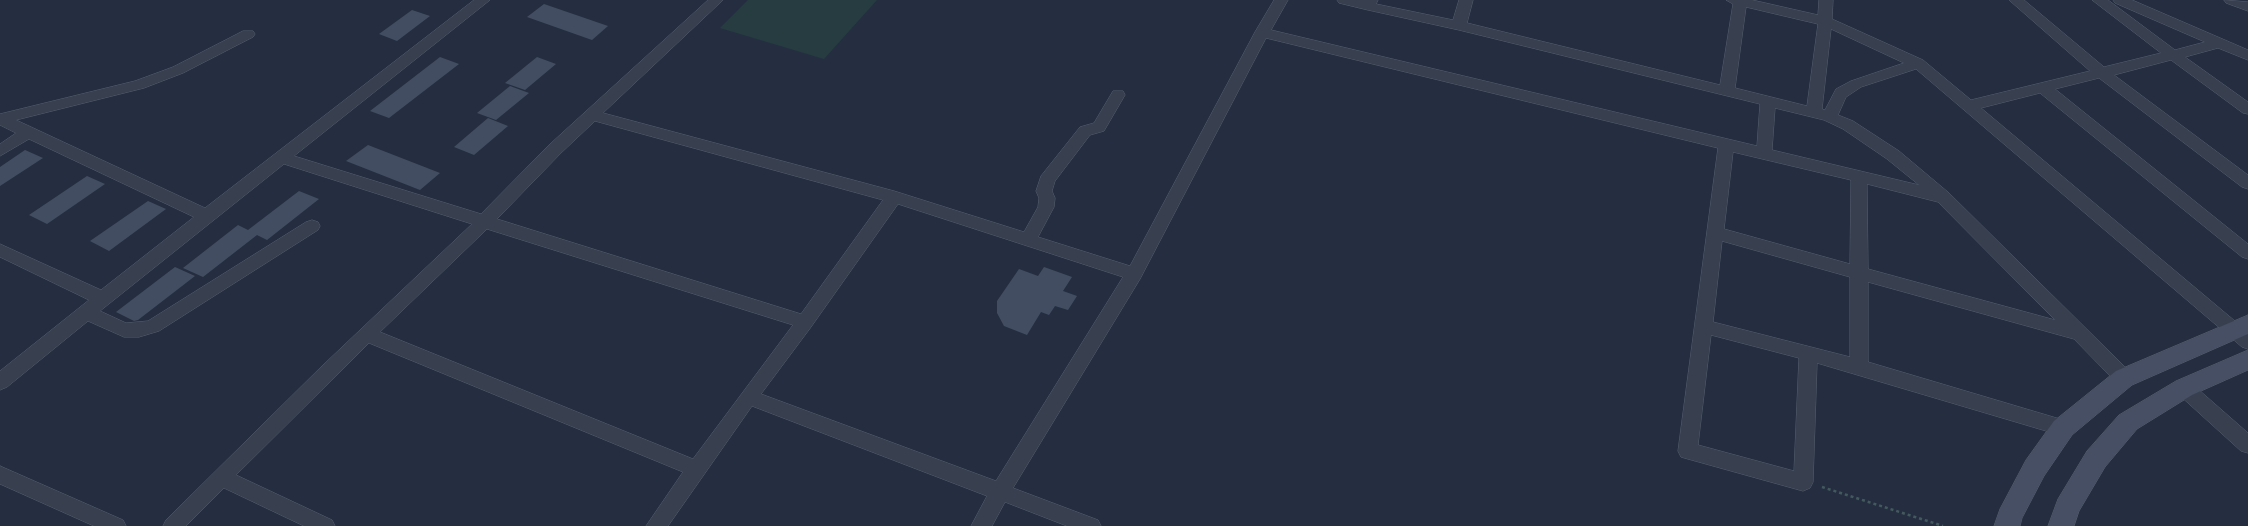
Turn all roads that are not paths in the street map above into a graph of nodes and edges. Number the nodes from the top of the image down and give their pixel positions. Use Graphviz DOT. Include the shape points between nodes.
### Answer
graph roads {
  1 [pos="483,0"];
  2 [pos="716,0"];
  3 [pos="1281,0"];
  4 [pos="1344,0"];
  5 [pos="1466,0"];
  6 [pos="1826,0"];
  7 [pos="2016,0"];
  8 [pos="2099,0"];
  9 [pos="2120,0"];
  10 [pos="2231,0"];
  11 [pos="1737,1"];
  12 [pos="1370,3"];
  13 [pos="2248,7"];
  14 [pos="1825,21"];
  15 [pos="1459,26"];
  16 [pos="1262,32"];
  17 [pos="248,34"];
  18 [pos="2219,43"];
  19 [pos="2173,55"];
  20 [pos="2248,55"];
  21 [pos="1918,63"];
  22 [pos="2102,73"];
  23 [pos="2042,87"];
  24 [pos="1727,90"];
  25 [pos="1118,95"];
  26 [pos="1768,101"];
  27 [pos="1968,106"];
  28 [pos="2248,109"];
  29 [pos="1814,113"];
  30 [pos="592,115"];
  31 [pos="1830,117"];
  32 [pos="0,119"];
  33 [pos="29,132"];
  34 [pos="1726,144"];
  35 [pos="0,151"];
  36 [pos="1764,153"];
  37 [pos="282,158"];
  38 [pos="1859,176"];
  39 [pos="2248,183"];
  40 [pos="894,197"];
  41 [pos="1943,197"];
  42 [pos="207,216"];
  43 [pos="486,220"];
  44 [pos="312,226"];
  45 [pos="1715,233"];
  46 [pos="1028,240"];
  47 [pos="0,250"];
  48 [pos="2248,253"];
  49 [pos="1859,273"];
  50 [pos="1134,274"];
  51 [pos="103,298"];
  52 [pos="86,312"];
  53 [pos="805,322"];
  54 [pos="1703,326"];
  55 [pos="2243,332"];
  56 [pos="2079,333"];
  57 [pos="366,334"];
  58 [pos="1808,353"];
  59 [pos="2248,359"];
  60 [pos="1859,367"];
  61 [pos="2124,378"];
  62 [pos="0,382"];
  63 [pos="2184,388"];
  64 [pos="748,397"];
  65 [pos="2063,428"];
  66 [pos="2248,445"];
  67 [pos="697,469"];
  68 [pos="0,475"];
  69 [pos="222,478"];
  70 [pos="1000,492"];
  71 [pos="116,526"];
  72 [pos="173,526"];
  73 [pos="325,526"];
  74 [pos="656,526"];
  75 [pos="981,526"];
  76 [pos="1091,526"];
  77 [pos="2007,526"];
  78 [pos="2061,526"];
  1 -- 37 [label="street"];
  2 -- 30 [label="street"];
  3 -- 16 [label="street"];
  4 -- 12 [label="street"];
  5 -- 15 [label="street"];
  6 -- 14 [label="street"];
  7 -- 22 [label="street"];
  8 -- 19 [label="street"];
  9 -- 18 [label="street"];
  10 -- 13 [label="street"];
  11 -- 14 [label="street"];
  11 -- 24 [label="street"];
  12 -- 15 [label="street"];
  14 -- 21 [label="street"];
  14 -- 29 [label="street"];
  15 -- 24 [label="street"];
  16 -- 34 [label="street"];
  16 -- 50 [label="street"];
  17 -- 32 [label="street" via="178,70 139,84"];
  18 -- 19 [label="street"];
  18 -- 20 [label="street"];
  19 -- 22 [label="street"];
  19 -- 28 [label="street"];
  21 -- 27 [label="street"];
  21 -- 31 [label="street" via="1856,84 1841,93"];
  22 -- 23 [label="street"];
  22 -- 39 [label="street"];
  23 -- 27 [label="street"];
  23 -- 48 [label="street"];
  24 -- 26 [label="street"];
  25 -- 46 [label="street" via="1099,127 1085,132 1047,180 1044,191 1047,198 1046,207"];
  26 -- 29 [label="street"];
  26 -- 36 [label="street"];
  27 -- 55 [label="street"];
  29 -- 31 [label="street"];
  30 -- 40 [label="street"];
  30 -- 43 [label="street"];
  31 -- 41 [label="street" via="1848,125 1893,155"];
  32 -- 33 [label="street"];
  33 -- 35 [label="street"];
  33 -- 42 [label="street"];
  34 -- 36 [label="street"];
  34 -- 45 [label="street"];
  36 -- 38 [label="street"];
  37 -- 42 [label="street"];
  37 -- 43 [label="street"];
  38 -- 41 [label="street"];
  38 -- 49 [label="street"];
  40 -- 46 [label="street"];
  40 -- 53 [label="street"];
  41 -- 56 [label="street"];
  42 -- 51 [label="street"];
  43 -- 53 [label="street"];
  43 -- 57 [label="street"];
  44 -- 52 [label="street" via="153,326 139,330 124,330"];
  45 -- 49 [label="street"];
  45 -- 54 [label="street"];
  46 -- 50 [label="street"];
  47 -- 51 [label="street"];
  49 -- 56 [label="street"];
  49 -- 60 [label="street"];
  50 -- 70 [label="street"];
  51 -- 52 [label="street"];
  52 -- 62 [label="street"];
  53 -- 64 [label="street"];
  54 -- 58 [label="street"];
  54 -- 58 [label="street" via="1688,451 1803,482"];
  55 -- 61 [label="main road"];
  56 -- 61 [label="street"];
  57 -- 67 [label="street"];
  57 -- 69 [label="street"];
  58 -- 60 [label="street"];
  59 -- 63 [label="main road"];
  60 -- 65 [label="street"];
  61 -- 65 [label="main road"];
  63 -- 66 [label="street"];
  63 -- 78 [label="main road" via="2128,422 2096,459 2067,507"];
  64 -- 67 [label="street"];
  64 -- 70 [label="street"];
  65 -- 77 [label="main road" via="2034,468"];
  67 -- 74 [label="street"];
  68 -- 71 [label="street"];
  69 -- 72 [label="street"];
  69 -- 73 [label="street"];
  70 -- 75 [label="street"];
  70 -- 76 [label="street"];
}
